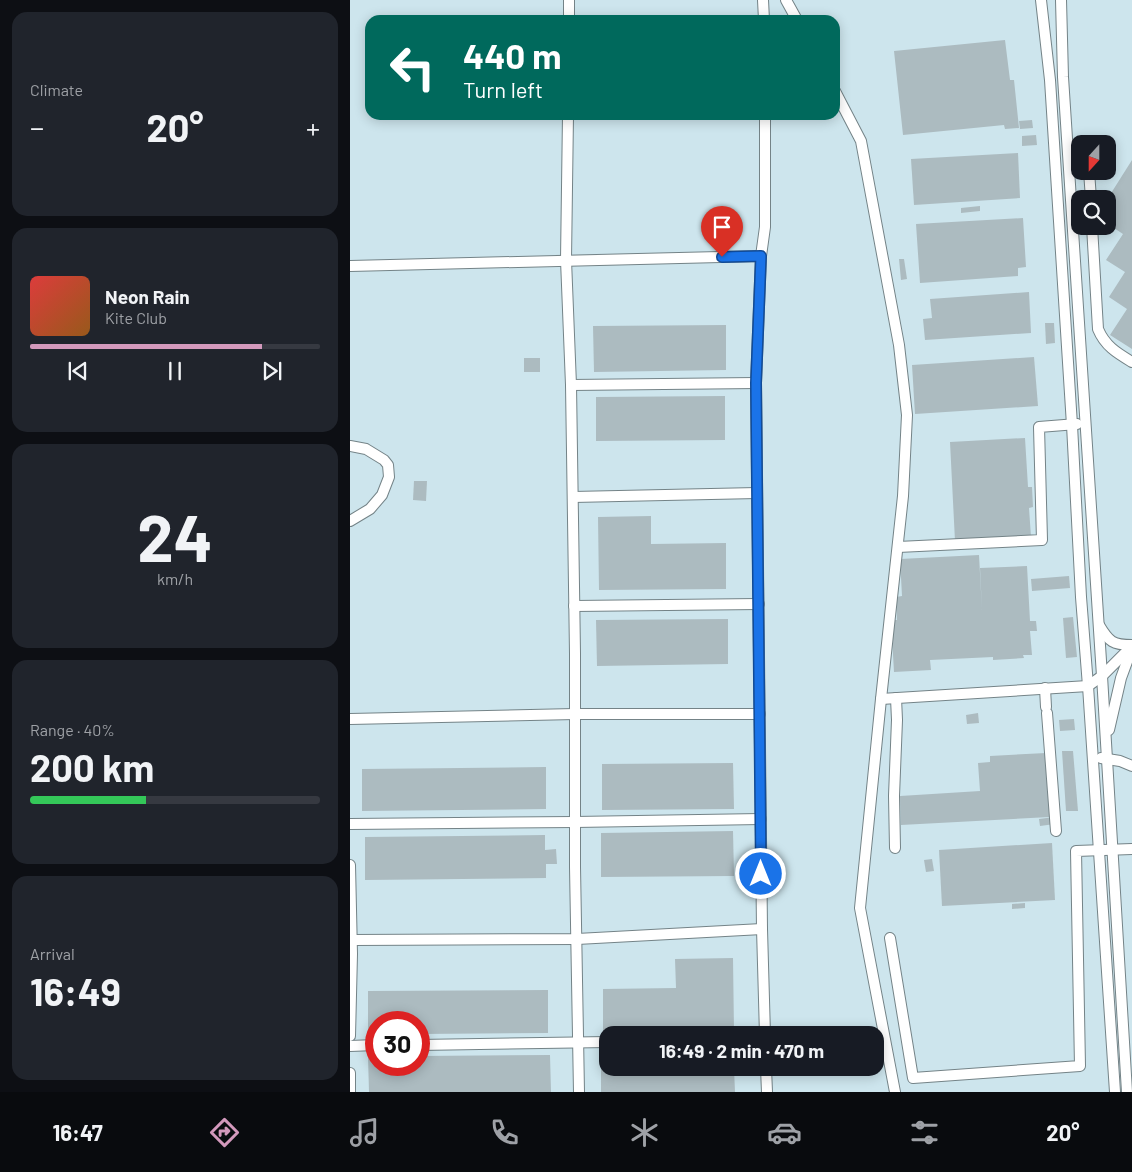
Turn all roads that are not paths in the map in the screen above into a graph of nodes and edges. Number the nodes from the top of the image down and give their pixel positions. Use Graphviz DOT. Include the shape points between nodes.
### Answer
graph roads {
  1 [pos="569,0"];
  2 [pos="763,0"];
  3 [pos="786,0"];
  4 [pos="1041,0"];
  5 [pos="1061,0"];
  6 [pos="569,15"];
  7 [pos="764,15"];
  8 [pos="794,15"];
  9 [pos="840,100"];
  10 [pos="568,120"];
  11 [pos="765,120"];
  12 [pos="1093,235"];
  13 [pos="761,256"];
  14 [pos="566,260"];
  15 [pos="350,266"];
  16 [pos="1132,362"];
  17 [pos="756,383"];
  18 [pos="571,385"];
  19 [pos="1086,424"];
  20 [pos="1072,425"];
  21 [pos="350,446"];
  22 [pos="757,493"];
  23 [pos="573,497"];
  24 [pos="350,521"];
  25 [pos="898,547"];
  26 [pos="759,604"];
  27 [pos="574,606"];
  28 [pos="1098,624"];
  29 [pos="1132,646"];
  30 [pos="1102,676"];
  31 [pos="1088,686"];
  32 [pos="1044,688"];
  33 [pos="896,698"];
  34 [pos="881,699"];
  35 [pos="575,714"];
  36 [pos="760,714"];
  37 [pos="350,719"];
  38 [pos="1106,744"];
  39 [pos="1093,756"];
  40 [pos="1107,759"];
  41 [pos="1132,766"];
  42 [pos="761,819"];
  43 [pos="575,822"];
  44 [pos="350,824"];
  45 [pos="1056,832"];
  46 [pos="895,848"];
  47 [pos="1132,849"];
  48 [pos="1098,851"];
  49 [pos="1112,851"];
  50 [pos="350,865"];
  51 [pos="350,928"];
  52 [pos="762,929"];
  53 [pos="890,938"];
  54 [pos="576,939"];
  55 [pos="351,943"];
  56 [pos="765,1026"];
  57 [pos="350,1036"];
  58 [pos="599,1042"];
  59 [pos="578,1043"];
  60 [pos="365,1045"];
  61 [pos="430,1045"];
  62 [pos="350,1046"];
  63 [pos="350,1073"];
  64 [pos="766,1076"];
  65 [pos="350,1092"];
  66 [pos="579,1092"];
  67 [pos="767,1092"];
  68 [pos="895,1092"];
  69 [pos="1115,1092"];
  70 [pos="1127,1092"];
  1 -- 6 [label="street"];
  2 -- 7 [label="street"];
  3 -- 8 [label="street"];
  4 -- 20 [label="street" via="1050,80"];
  5 -- 19 [label="street" via="1063,77"];
  9 -- 25 [label="street" via="862,141 899,344 907,415 904,496"];
  10 -- 14 [label="street"];
  11 -- 13 [label="street" via="765,227"];
  12 -- 16 [label="street" via="1098,329 1112,350"];
  13 -- 14 [label="street"];
  13 -- 17 [label="street"];
  14 -- 15 [label="street"];
  14 -- 18 [label="street"];
  17 -- 18 [label="street"];
  17 -- 22 [label="street"];
  18 -- 23 [label="street"];
  19 -- 20 [label="street"];
  19 -- 28 [label="street"];
  20 -- 25 [label="street" via="1039,427 1042,540"];
  20 -- 31 [label="street"];
  21 -- 24 [label="street" via="366,449 384,460 389,477 382,495 370,509"];
  22 -- 23 [label="street"];
  22 -- 26 [label="street"];
  23 -- 27 [label="street"];
  25 -- 34 [label="street"];
  26 -- 27 [label="street"];
  26 -- 36 [label="street"];
  27 -- 35 [label="street"];
  28 -- 29 [label="street" via="1112,642"];
  28 -- 30 [label="street"];
  29 -- 30 [label="street"];
  29 -- 38 [label="street"];
  30 -- 31 [label="street"];
  30 -- 38 [label="street"];
  31 -- 32 [label="street"];
  31 -- 39 [label="street"];
  32 -- 33 [label="street"];
  32 -- 45 [label="street"];
  33 -- 34 [label="street"];
  33 -- 46 [label="street"];
  34 -- 68 [label="street" via="860,908"];
  35 -- 36 [label="street"];
  35 -- 37 [label="street"];
  35 -- 43 [label="street"];
  36 -- 42 [label="street"];
  38 -- 40 [label="street"];
  39 -- 40 [label="street"];
  39 -- 48 [label="street"];
  40 -- 41 [label="street"];
  40 -- 49 [label="street"];
  42 -- 43 [label="street"];
  42 -- 52 [label="street"];
  43 -- 44 [label="street"];
  43 -- 54 [label="street"];
  47 -- 49 [label="street"];
  48 -- 49 [label="street"];
  48 -- 53 [label="street" via="1076,852 1080,1066 913,1078"];
  48 -- 69 [label="street"];
  49 -- 70 [label="street"];
  50 -- 55 [label="street"];
  51 -- 55 [label="street"];
  52 -- 54 [label="street"];
  52 -- 56 [label="street"];
  54 -- 55 [label="street"];
  54 -- 59 [label="street"];
  55 -- 57 [label="street"];
  58 -- 59 [label="street"];
  59 -- 61 [label="street"];
  59 -- 66 [label="street"];
  60 -- 62 [label="street"];
  63 -- 65 [label="street"];
  64 -- 67 [label="street"];
}
